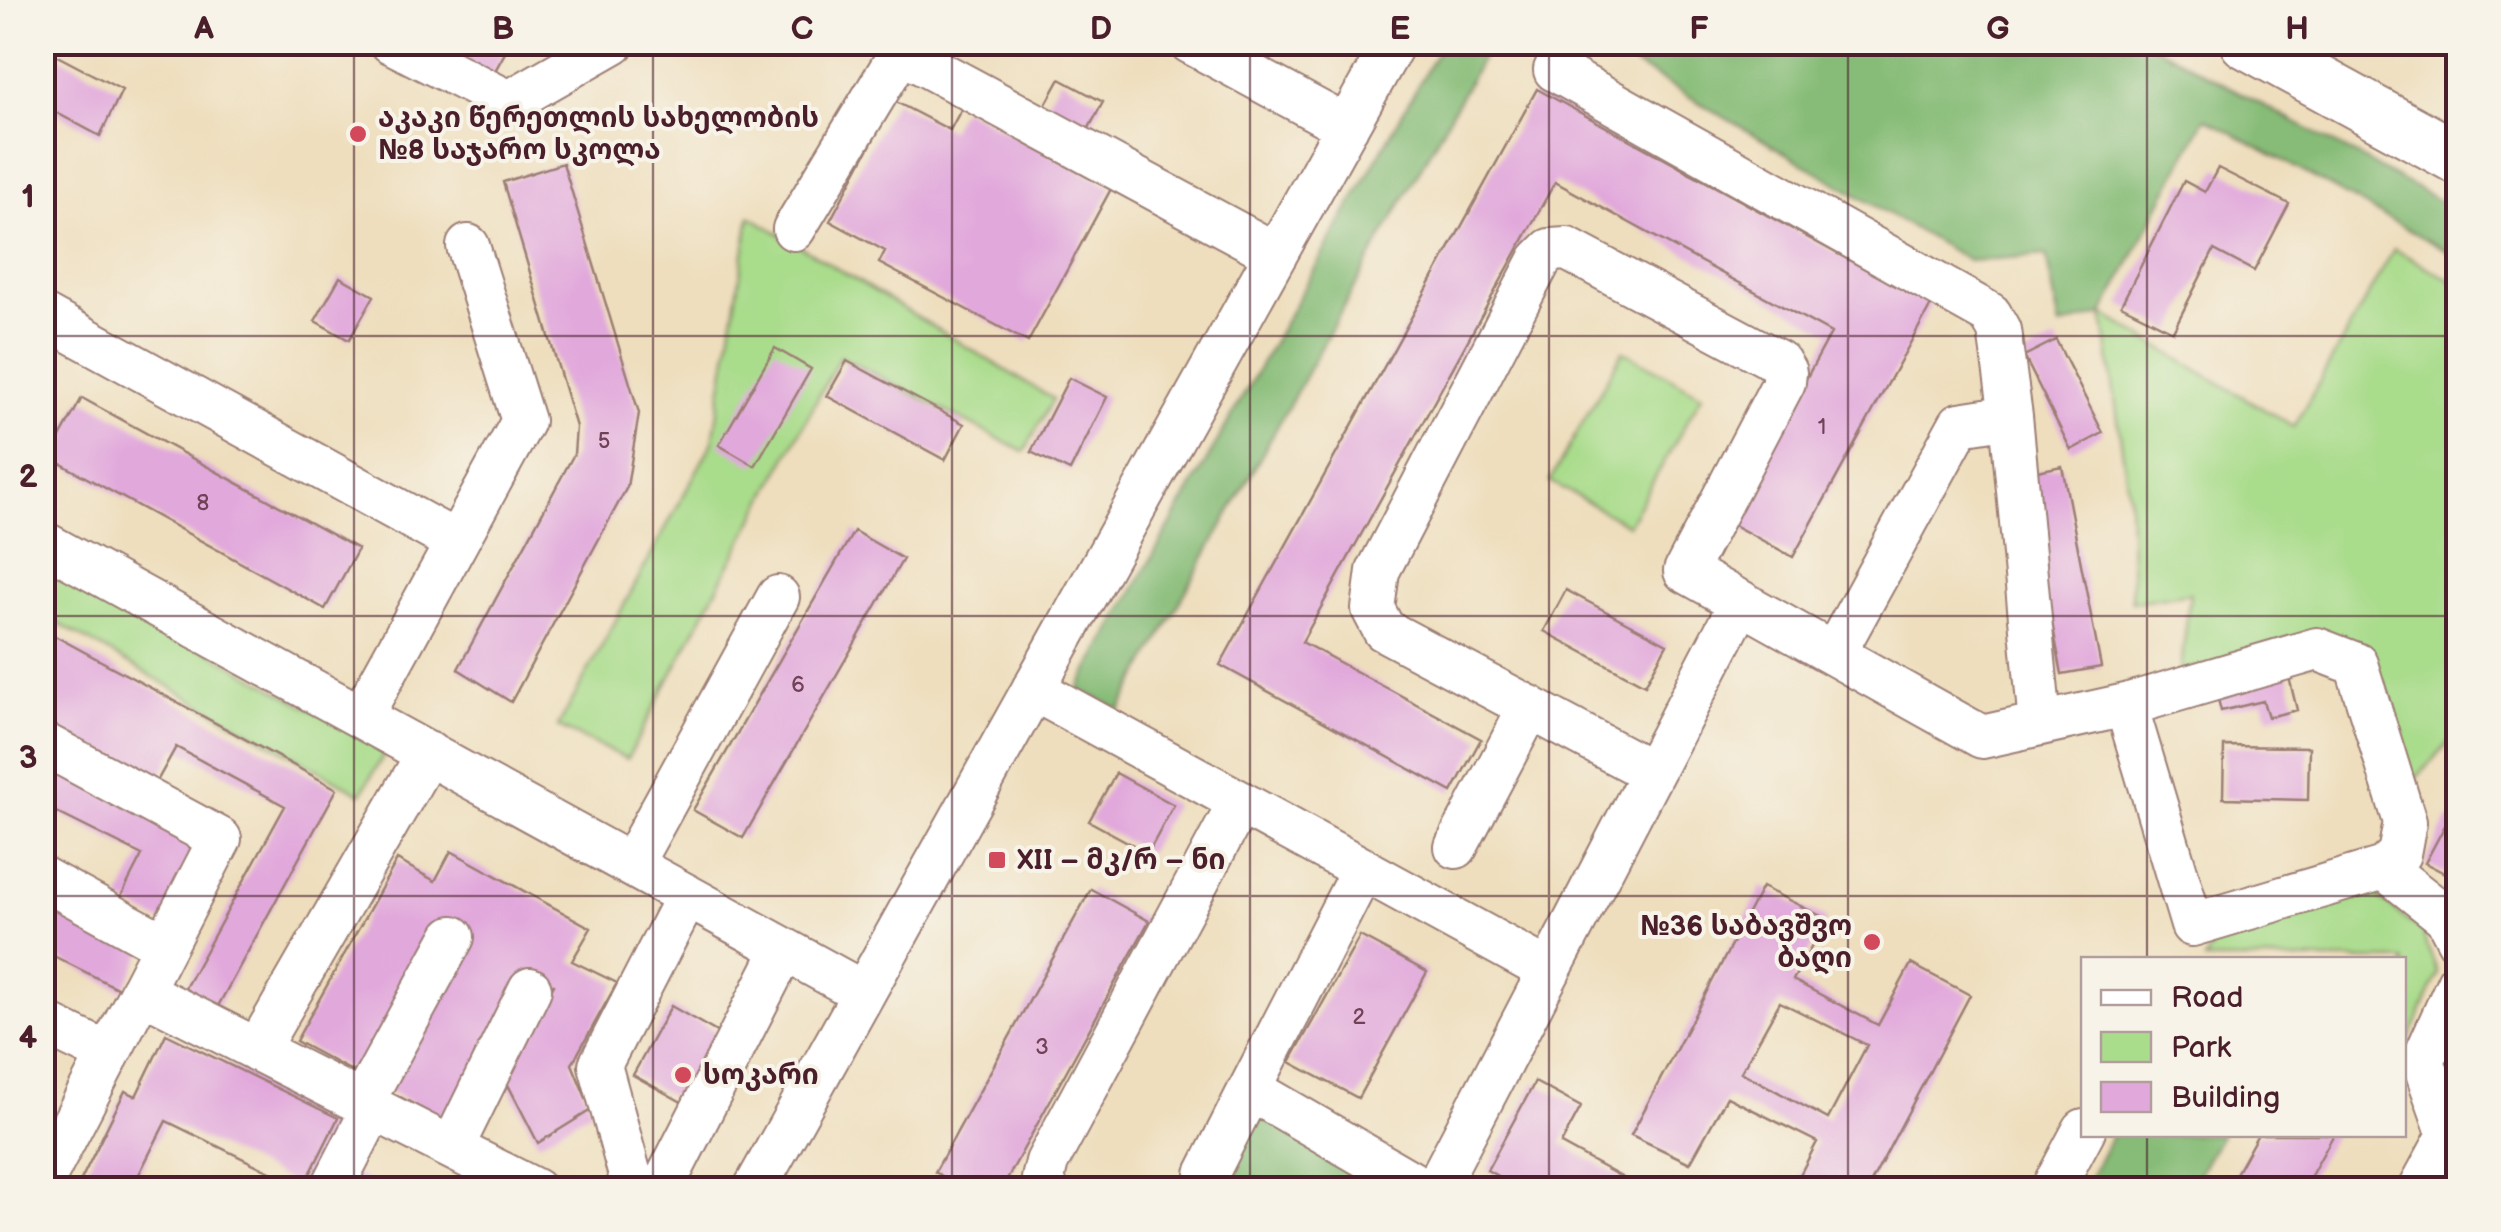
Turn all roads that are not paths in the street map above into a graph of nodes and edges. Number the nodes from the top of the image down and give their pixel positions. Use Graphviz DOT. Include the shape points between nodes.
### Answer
graph roads {
  1 [pos="391,42"];
  2 [pos="614,42"];
  3 [pos="1190,42"];
  4 [pos="1394,42"];
  5 [pos="2246,42"];
  6 [pos="1555,70"];
  7 [pos="1347,128"];
  8 [pos="2458,158"];
  9 [pos="794,229"];
  10 [pos="468,246"];
  11 [pos="1276,254"];
  12 [pos="44,318"];
  13 [pos="2011,416"];
  14 [pos="42,542"];
  15 [pos="456,542"];
  16 [pos="778,598"];
  17 [pos="1740,602"];
  18 [pos="1834,654"];
  19 [pos="1033,689"];
  20 [pos="2126,706"];
  21 [pos="1530,707"];
  22 [pos="361,717"];
  23 [pos="2040,724"];
  24 [pos="42,743"];
  25 [pos="428,753"];
  26 [pos="1651,772"];
  27 [pos="1240,802"];
  28 [pos="1456,847"];
  29 [pos="631,865"];
  30 [pos="2384,868"];
  31 [pos="1363,870"];
  32 [pos="42,878"];
  33 [pos="687,896"];
  34 [pos="453,938"];
  35 [pos="2458,940"];
  36 [pos="2183,942"];
  37 [pos="164,944"];
  38 [pos="784,949"];
  39 [pos="1546,970"];
  40 [pos="2458,983"];
  41 [pos="530,989"];
  42 [pos="141,990"];
  43 [pos="864,993"];
  44 [pos="42,1022"];
  45 [pos="256,1050"];
  46 [pos="106,1053"];
  47 [pos="1250,1089"];
  48 [pos="367,1105"];
  49 [pos="2081,1136"];
  50 [pos="2454,1137"];
  51 [pos="452,1148"];
  52 [pos="1207,1174"];
  53 [pos="43,1181"];
  54 [pos="331,1190"];
  55 [pos="534,1190"];
  56 [pos="634,1190"];
  57 [pos="661,1190"];
  58 [pos="754,1190"];
  59 [pos="1047,1190"];
  60 [pos="1424,1190"];
  61 [pos="1435,1190"];
  62 [pos="2052,1190"];
  63 [pos="2419,1190"];
  1 -- 2 [label="street" via="509,102"];
  3 -- 7 [label="street"];
  4 -- 7 [label="street"];
  5 -- 8 [label="main road"];
  6 -- 13 [label="street" via="1990,314"];
  7 -- 11 [label="street"];
  9 -- 11 [label="street" via="901,52"];
  10 -- 15 [label="street" via="523,422"];
  11 -- 19 [label="street"];
  12 -- 15 [label="street"];
  13 -- 18 [label="street" via="1960,424"];
  13 -- 23 [label="street"];
  14 -- 22 [label="street"];
  15 -- 22 [label="street"];
  16 -- 29 [label="street"];
  17 -- 18 [label="street"];
  17 -- 21 [label="street" via="1686,570 1785,372 1779,362 1567,249 1550,250 1378,570 1373,609 1384,630"];
  17 -- 26 [label="street"];
  18 -- 23 [label="street" via="1982,737"];
  19 -- 27 [label="street"];
  19 -- 43 [label="street"];
  20 -- 23 [label="street"];
  20 -- 30 [label="street" via="2318,649 2356,664 2405,822 2398,854"];
  20 -- 36 [label="street"];
  21 -- 26 [label="street"];
  21 -- 28 [label="street"];
  22 -- 25 [label="street"];
  24 -- 37 [label="street" via="220,839"];
  25 -- 29 [label="street"];
  25 -- 45 [label="street"];
  26 -- 39 [label="street"];
  27 -- 31 [label="street"];
  27 -- 59 [label="street" via="1047,1162"];
  29 -- 33 [label="street"];
  30 -- 35 [label="street" via="2446,916"];
  30 -- 36 [label="street"];
  31 -- 39 [label="street"];
  31 -- 47 [label="street"];
  32 -- 37 [label="street"];
  33 -- 38 [label="street"];
  33 -- 56 [label="street" via="600,1065"];
  34 -- 48 [label="street"];
  37 -- 42 [label="street"];
  38 -- 43 [label="street"];
  38 -- 57 [label="street"];
  39 -- 61 [label="street"];
  40 -- 50 [label="street" via="2423,1062"];
  41 -- 51 [label="street"];
  42 -- 45 [label="street"];
  42 -- 46 [label="street"];
  43 -- 58 [label="street"];
  44 -- 46 [label="street"];
  45 -- 48 [label="street"];
  46 -- 53 [label="street"];
  47 -- 52 [label="street"];
  47 -- 60 [label="street"];
  48 -- 51 [label="street"];
  48 -- 54 [label="street"];
  49 -- 62 [label="street"];
  50 -- 63 [label="street"];
  51 -- 55 [label="street"];
}
